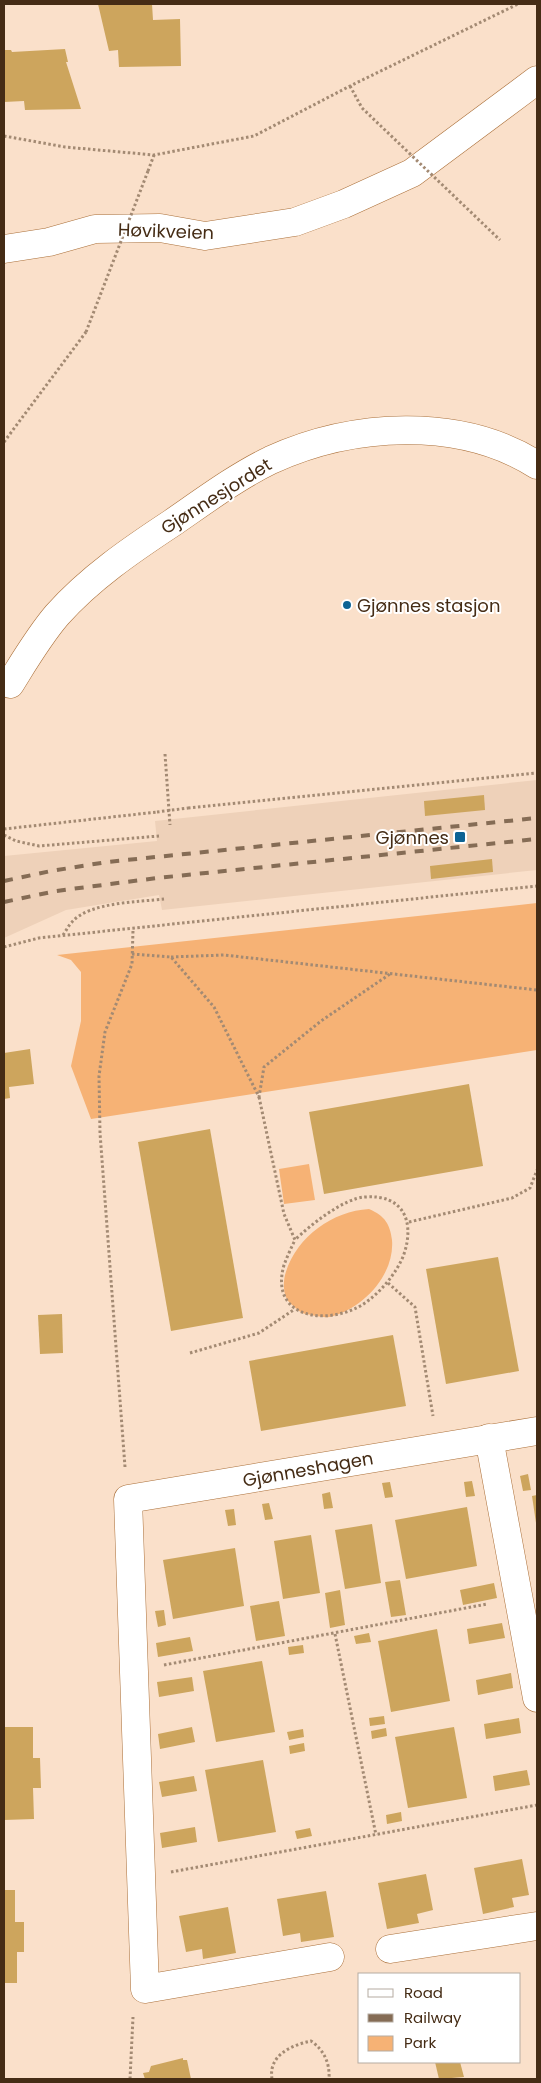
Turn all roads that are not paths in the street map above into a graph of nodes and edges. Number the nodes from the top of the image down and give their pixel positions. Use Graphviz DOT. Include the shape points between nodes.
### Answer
graph roads {
  1 [pos="537,80"];
  2 [pos="4,249"];
  3 [pos="537,465"];
  4 [pos="10,684"];
  5 [pos="537,1431"];
  6 [pos="489,1438"];
  7 [pos="537,1698"];
  8 [pos="537,1926"];
  9 [pos="390,1949"];
  10 [pos="330,1957"];
  1 -- 2 [label="street, Høvikveien" via="412,173 295,222 205,236 160,228 95,229 49,242"];
  3 -- 4 [label="street, Gjønnesjordet" via="504,448 462,436 418,431 375,432 300,448 232,482 89,583 57,615"];
  5 -- 6 [label="street, Gjønneshagen"];
  6 -- 7 [label="street"];
  6 -- 10 [label="street, Gjønneshagen" via="128,1499 145,1989"];
  8 -- 9 [label="street"];
}
